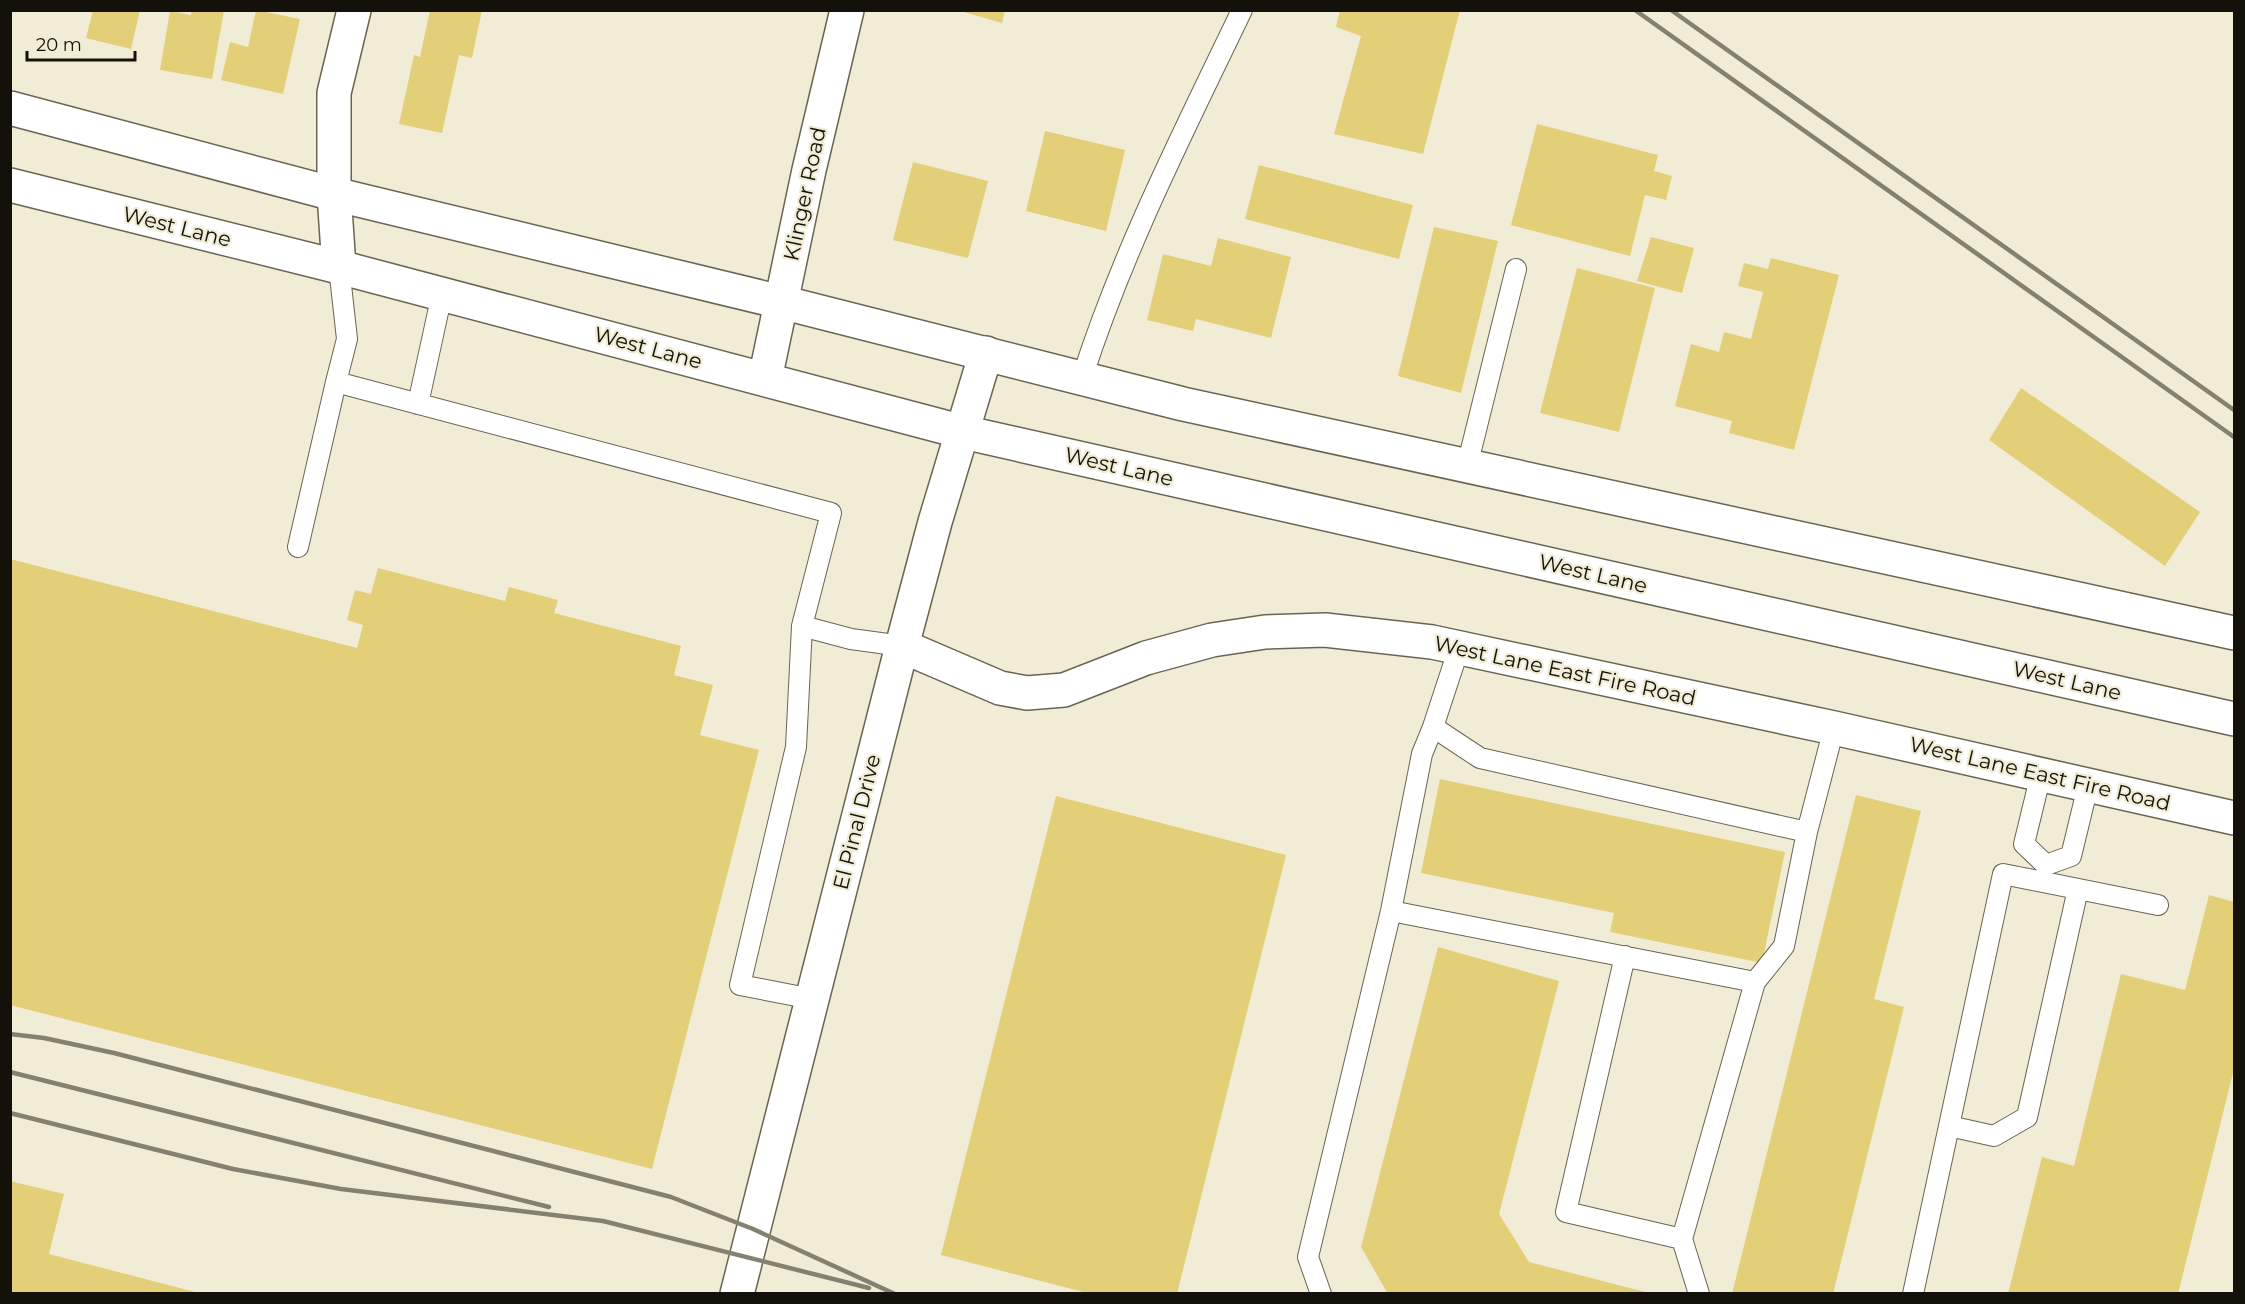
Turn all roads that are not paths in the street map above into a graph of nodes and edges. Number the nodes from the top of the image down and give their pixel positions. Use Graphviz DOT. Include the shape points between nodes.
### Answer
graph roads {
  1 [pos="354,10"];
  2 [pos="847,10"];
  3 [pos="1242,10"];
  4 [pos="10,108"];
  5 [pos="10,185"];
  6 [pos="334,194"];
  7 [pos="339,267"];
  8 [pos="1516,269"];
  9 [pos="442,294"];
  10 [pos="781,302"];
  11 [pos="986,353"];
  12 [pos="1082,378"];
  13 [pos="765,379"];
  14 [pos="336,382"];
  15 [pos="418,404"];
  16 [pos="963,432"];
  17 [pos="1467,466"];
  18 [pos="298,547"];
  19 [pos="802,626"];
  20 [pos="2235,633"];
  21 [pos="902,646"];
  22 [pos="1459,648"];
  23 [pos="2235,719"];
  24 [pos="1433,727"];
  25 [pos="1834,728"];
  26 [pos="2041,774"];
  27 [pos="2088,786"];
  28 [pos="2235,818"];
  29 [pos="1808,832"];
  30 [pos="2044,873"];
  31 [pos="2078,889"];
  32 [pos="2158,905"];
  33 [pos="1392,910"];
  34 [pos="1625,956"];
  35 [pos="1755,982"];
  36 [pos="812,999"];
  37 [pos="1949,1126"];
  38 [pos="1682,1239"];
  39 [pos="737,1293"];
  40 [pos="1321,1293"];
  41 [pos="1699,1293"];
  42 [pos="1913,1293"];
  1 -- 6 [label="main road" via="334,93"];
  2 -- 10 [label="main road, Klinger Road"];
  3 -- 12 [label="lane" via="1144,214 1102,315"];
  4 -- 6 [label="main road"];
  5 -- 7 [label="main road, West Lane"];
  6 -- 7 [label="main road"];
  6 -- 10 [label="main road"];
  7 -- 9 [label="main road, West Lane"];
  7 -- 14 [label="lane" via="347,339"];
  8 -- 17 [label="lane"];
  9 -- 13 [label="main road, West Lane"];
  9 -- 15 [label="lane"];
  10 -- 11 [label="main road"];
  10 -- 13 [label="main road, Klinger Road"];
  11 -- 12 [label="main road"];
  11 -- 16 [label="main road, El Pinal Drive"];
  12 -- 17 [label="main road"];
  13 -- 16 [label="main road, West Lane"];
  14 -- 15 [label="lane"];
  14 -- 18 [label="lane"];
  15 -- 19 [label="lane" via="831,513"];
  16 -- 21 [label="main road, El Pinal Drive"];
  16 -- 23 [label="main road, West Lane"];
  17 -- 20 [label="main road"];
  19 -- 21 [label="lane" via="850,639"];
  19 -- 36 [label="lane" via="796,747 740,985"];
  21 -- 22 [label="main road, West Lane East Fire Road" via="1000,688 1027,693 1064,690 1146,658 1212,640 1265,632 1325,630"];
  21 -- 36 [label="main road, El Pinal Drive"];
  22 -- 24 [label="lane"];
  22 -- 25 [label="main road, West Lane East Fire Road"];
  24 -- 29 [label="lane" via="1480,758"];
  24 -- 33 [label="lane" via="1422,754"];
  25 -- 26 [label="main road, West Lane East Fire Road"];
  25 -- 29 [label="lane"];
  26 -- 27 [label="main road, West Lane East Fire Road"];
  26 -- 30 [label="lane" via="2024,844"];
  27 -- 28 [label="main road, West Lane East Fire Road"];
  27 -- 30 [label="lane" via="2072,856"];
  29 -- 35 [label="lane" via="1784,946"];
  30 -- 31 [label="lane"];
  30 -- 37 [label="lane" via="2003,874"];
  31 -- 32 [label="lane"];
  31 -- 37 [label="lane" via="2027,1117 1994,1136"];
  33 -- 34 [label="lane"];
  33 -- 40 [label="lane" via="1308,1257"];
  34 -- 35 [label="lane"];
  34 -- 38 [label="lane" via="1566,1212"];
  35 -- 38 [label="lane"];
  36 -- 39 [label="main road, El Pinal Drive"];
  37 -- 42 [label="lane"];
  38 -- 41 [label="lane"];
}
